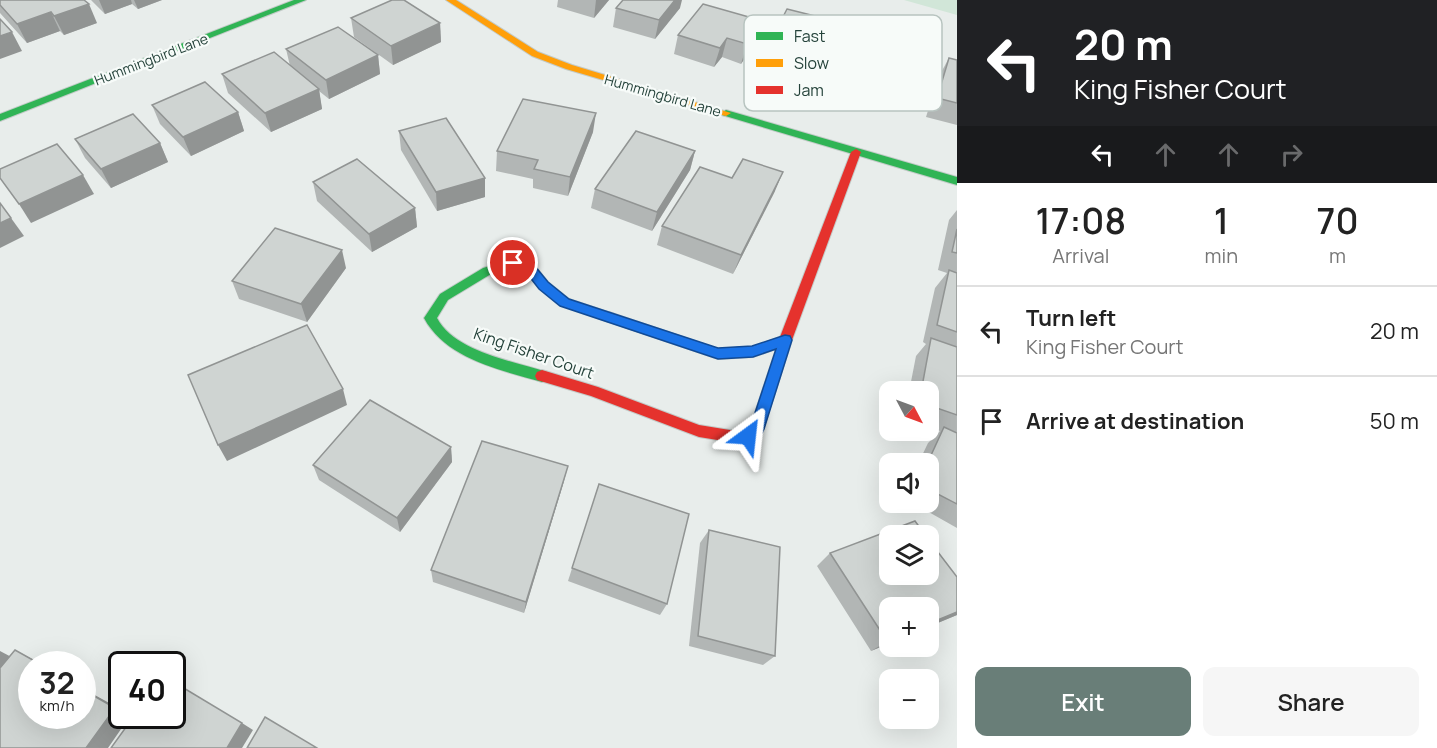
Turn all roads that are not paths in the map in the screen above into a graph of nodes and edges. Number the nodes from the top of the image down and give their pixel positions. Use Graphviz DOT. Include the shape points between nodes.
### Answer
graph roads {
  1 [pos="302,0"];
  2 [pos="450,0"];
  3 [pos="0,118"];
  4 [pos="856,152"];
  5 [pos="957,181"];
  6 [pos="785,340"];
  1 -- 3 [label="street, Hummingbird Lane"];
  2 -- 4 [label="street, Hummingbird Lane" via="535,54 569,67"];
  4 -- 5 [label="street, Hummingbird Lane"];
  4 -- 6 [label="street, King Fisher Court"];
  6 -- 6 [label="street, King Fisher Court" via="753,352 718,354 565,302 530,268 513,263 487,271 444,297 430,318 431,326 443,336 485,356 706,433 734,438 748,436 757,429"];
}
